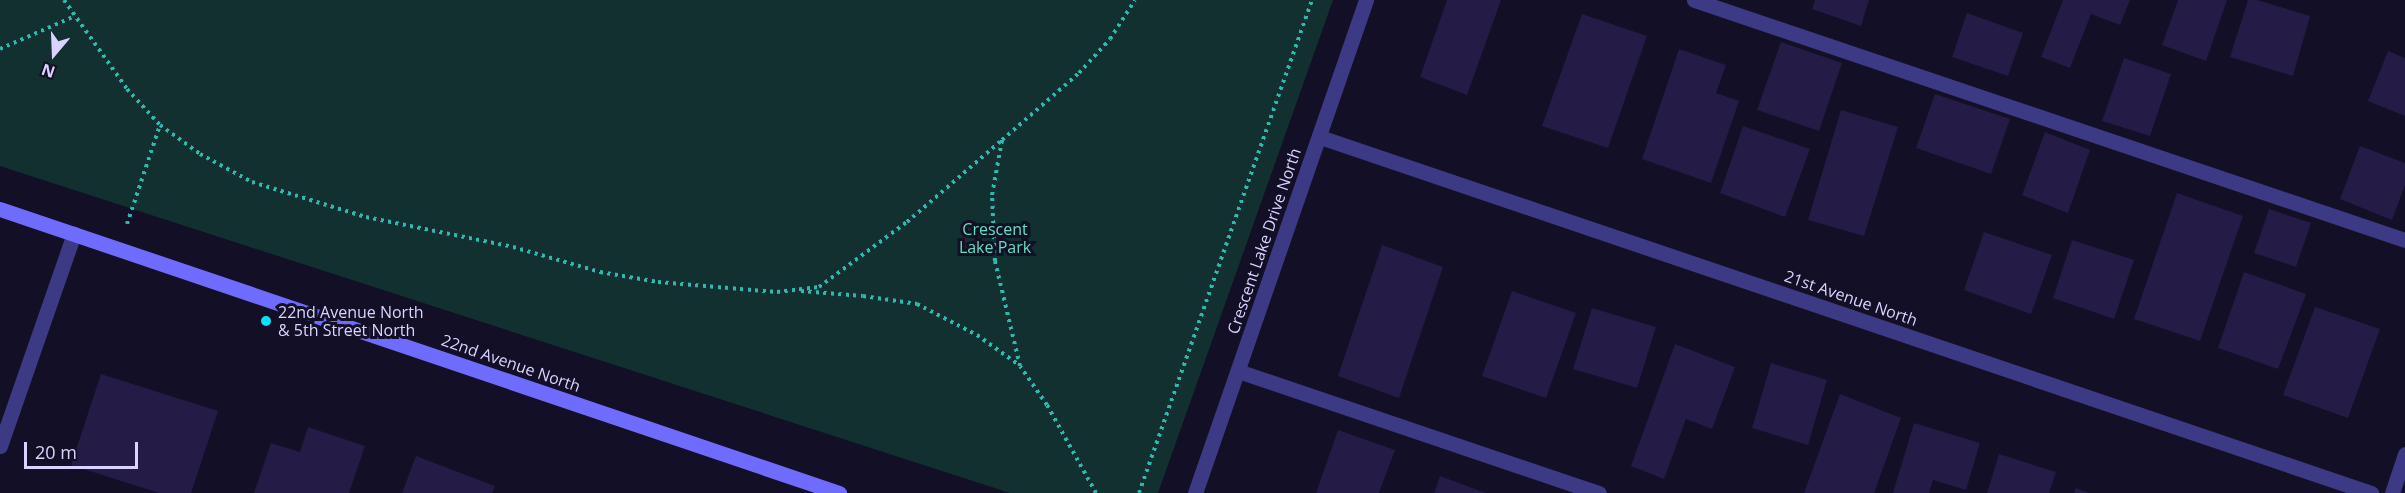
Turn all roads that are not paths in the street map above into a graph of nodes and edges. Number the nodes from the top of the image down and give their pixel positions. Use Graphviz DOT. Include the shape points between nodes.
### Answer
graph roads {
  1 [pos="1366,0"];
  2 [pos="1694,0"];
  3 [pos="1320,137"];
  4 [pos="0,209"];
  5 [pos="74,234"];
  6 [pos="2405,240"];
  7 [pos="1238,371"];
  8 [pos="0,446"];
  9 [pos="2405,454"];
  10 [pos="839,493"];
  11 [pos="1195,493"];
  12 [pos="1599,493"];
  13 [pos="2371,493"];
  14 [pos="2392,493"];
  1 -- 3 [label="street, Crescent Lake Drive North"];
  2 -- 6 [label="street"];
  3 -- 7 [label="street, Crescent Lake Drive North"];
  3 -- 13 [label="street, 21st Avenue North"];
  4 -- 5 [label="main road, 22nd Avenue North"];
  5 -- 8 [label="street"];
  5 -- 10 [label="main road, 22nd Avenue North"];
  7 -- 11 [label="street, Crescent Lake Drive North"];
  7 -- 12 [label="street"];
  9 -- 14 [label="street"];
}
